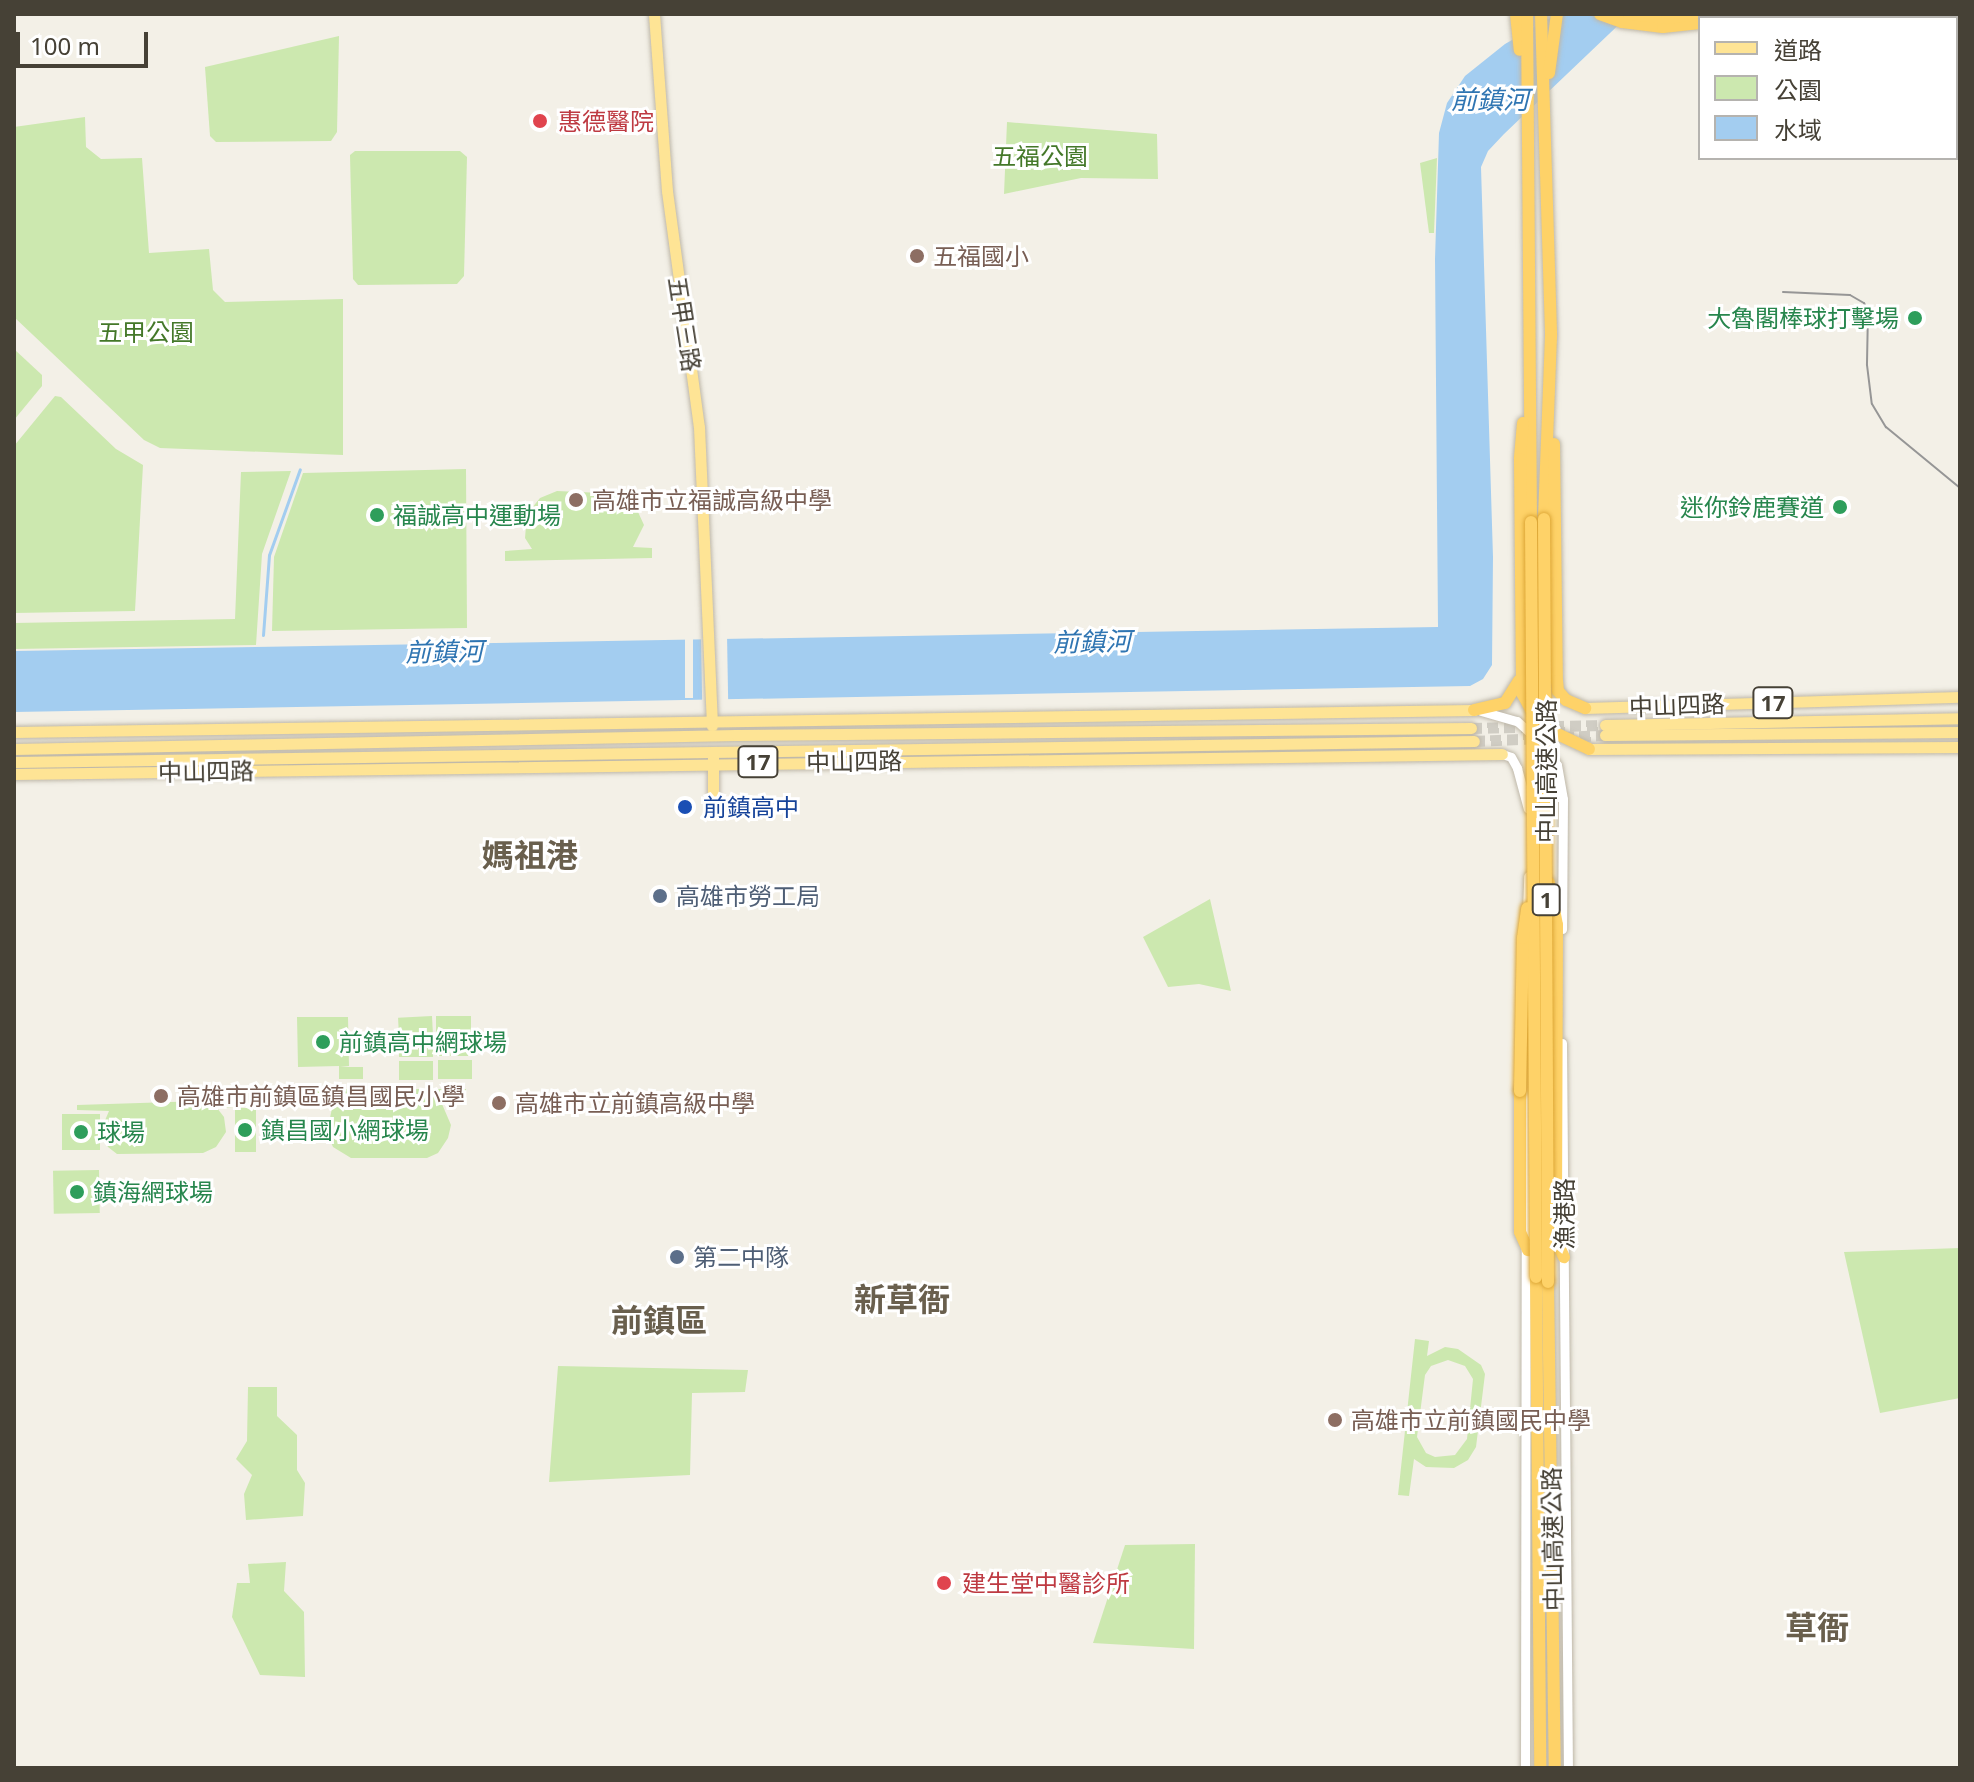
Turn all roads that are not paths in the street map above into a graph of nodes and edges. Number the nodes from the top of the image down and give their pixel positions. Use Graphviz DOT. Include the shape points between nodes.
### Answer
graph roads {
  1 [pos="654,14"];
  2 [pos="1516,14"];
  3 [pos="1527,14"];
  4 [pos="1541,14"];
  5 [pos="1557,14"];
  6 [pos="1600,14"];
  7 [pos="1629,14"];
  8 [pos="1699,14"];
  9 [pos="1698,23"];
  10 [pos="1526,91"];
  11 [pos="1545,96"];
  12 [pos="1551,336"];
  13 [pos="1529,348"];
  14 [pos="1520,678"];
  15 [pos="1960,697"];
  16 [pos="1585,708"];
  17 [pos="1474,710"];
  18 [pos="1960,718"];
  19 [pos="712,719"];
  20 [pos="1471,728"];
  21 [pos="14,732"];
  22 [pos="1960,732"];
  23 [pos="712,736"];
  24 [pos="1474,741"];
  25 [pos="1960,747"];
  26 [pos="14,749"];
  27 [pos="1589,749"];
  28 [pos="1502,754"];
  29 [pos="712,757"];
  30 [pos="14,762"];
  31 [pos="14,774"];
  32 [pos="713,797"];
  33 [pos="1540,869"];
  34 [pos="1528,1250"];
  35 [pos="1564,1257"];
  36 [pos="1525,1768"];
  37 [pos="1540,1768"];
  38 [pos="1555,1768"];
  39 [pos="1568,1768"];
  1 -- 19 [label="main road, 五甲三路" via="667,191 699,427"];
  2 -- 10 [label="highway"];
  3 -- 10 [label="highway, 中山高速公路 / 1"];
  4 -- 11 [label="highway, 中山高速公路 / 1"];
  5 -- 11 [label="highway"];
  6 -- 9 [label="highway" via="1651,26"];
  7 -- 8 [label="highway"];
  10 -- 13 [label="highway, 中山高速公路 / 1"];
  11 -- 12 [label="highway, 中山高速公路 / 1"];
  12 -- 16 [label="highway" via="1557,681 1566,700"];
  12 -- 33 [label="highway, 中山高速公路 / 1, bridge"];
  13 -- 14 [label="highway" via="1520,459"];
  13 -- 33 [label="highway, 中山高速公路 / 1, bridge"];
  14 -- 17 [label="highway" via="1505,703"];
  14 -- 27 [label="highway" via="1527,703 1542,722"];
  15 -- 16 [label="main road, 中山四路 / 17"];
  17 -- 19 [label="main road, 中山四路 / 17"];
  17 -- 35 [label="street, 漁港路" via="1517,721 1549,752 1561,781"];
  18 -- 22 [label="main road, 中山四路 / 17" via="1605,730"];
  19 -- 21 [label="main road, 中山四路 / 17"];
  19 -- 23 [label="main road, 五甲三路"];
  20 -- 23 [label="main road, 中山四路 / 17"];
  23 -- 26 [label="main road, 中山四路 / 17"];
  23 -- 29 [label="main road, 五甲三路"];
  24 -- 29 [label="main road, 中山四路 / 17"];
  25 -- 27 [label="main road, 中山四路 / 17"];
  28 -- 29 [label="main road, 中山四路 / 17"];
  28 -- 34 [label="street, 漁港路" via="1517,768 1528,802"];
  29 -- 30 [label="main road, 中山四路 / 17"];
  29 -- 31 [label="main road, 中山四路 / 17"];
  29 -- 32 [label="main road, 五甲三路"];
  33 -- 34 [label="highway, bridge" via="1523,938 1520,1232"];
  33 -- 35 [label="highway, bridge" via="1557,925 1556,1240"];
  33 -- 37 [label="highway, 中山高速公路 / 1, bridge"];
  33 -- 38 [label="highway, 中山高速公路 / 1, bridge"];
  34 -- 36 [label="street, 漁港路"];
  35 -- 39 [label="street, 漁港路"];
}
